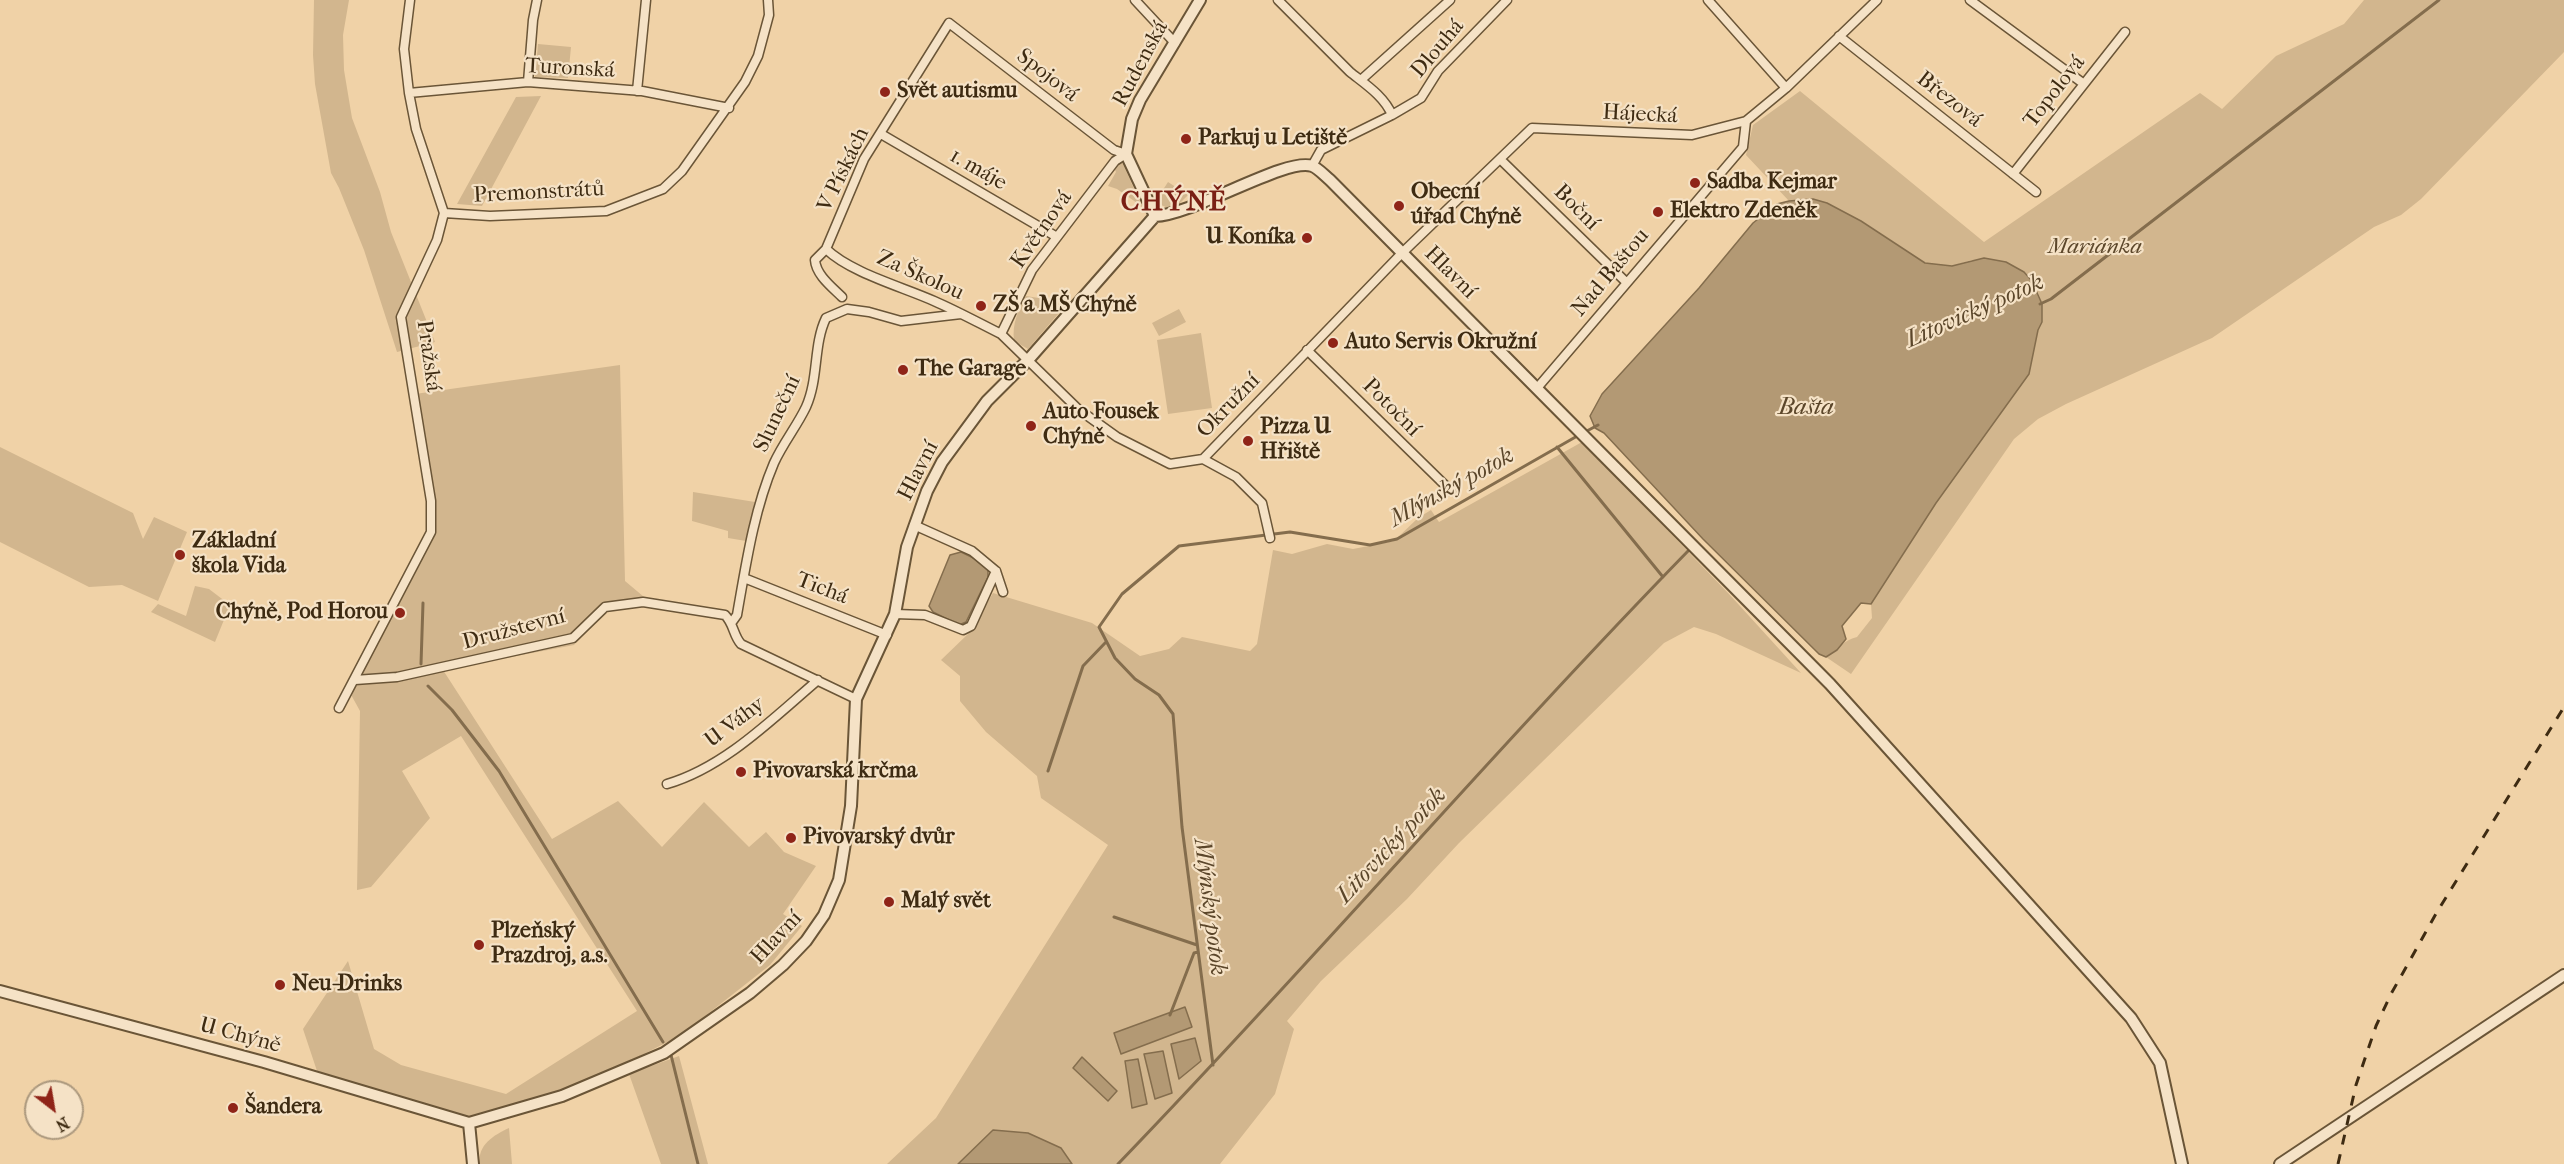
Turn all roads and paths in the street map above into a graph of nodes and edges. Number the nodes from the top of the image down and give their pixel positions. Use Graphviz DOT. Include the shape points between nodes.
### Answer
graph roads {
  1 [pos="411,0"];
  2 [pos="537,0"];
  3 [pos="646,0"];
  4 [pos="768,0"];
  5 [pos="1135,0"];
  6 [pos="1200,0"];
  7 [pos="1278,0"];
  8 [pos="1450,0"];
  9 [pos="1507,0"];
  10 [pos="1708,0"];
  11 [pos="1877,0"];
  12 [pos="1970,0"];
  13 [pos="949,23"];
  14 [pos="2125,32"];
  15 [pos="1839,36"];
  16 [pos="1175,43"];
  17 [pos="1362,79"];
  18 [pos="528,82"];
  19 [pos="2084,84"];
  20 [pos="1786,88"];
  21 [pos="637,91"];
  22 [pos="409,93"];
  23 [pos="729,108"];
  24 [pos="1392,115"];
  25 [pos="1746,121"];
  26 [pos="881,134"];
  27 [pos="1126,154"];
  28 [pos="1500,159"];
  29 [pos="1312,166"];
  30 [pos="2013,174"];
  31 [pos="2036,192"];
  32 [pos="444,213"];
  33 [pos="1155,216"];
  34 [pos="1057,237"];
  35 [pos="826,249"];
  36 [pos="1402,253"];
  37 [pos="1626,282"];
  38 [pos="842,297"];
  39 [pos="961,314"];
  40 [pos="1001,334"];
  41 [pos="1307,350"];
  42 [pos="1029,359"];
  43 [pos="1538,387"];
  44 [pos="1203,459"];
  45 [pos="1450,491"];
  46 [pos="914,525"];
  47 [pos="1270,538"];
  48 [pos="996,571"];
  49 [pos="744,578"];
  50 [pos="1004,592"];
  51 [pos="895,615"];
  52 [pos="732,622"];
  53 [pos="887,635"];
  54 [pos="355,680"];
  55 [pos="818,680"];
  56 [pos="856,699"];
  57 [pos="339,708"];
  58 [pos="667,784"];
  59 [pos="2564,975"];
  60 [pos="0,991"];
  61 [pos="469,1123"];
  62 [pos="473,1164"];
  63 [pos="2182,1164"];
  64 [pos="2280,1164"];
  1 -- 22 [label="street" via="404,49"];
  2 -- 18 [label="street"];
  3 -- 21 [label="street"];
  4 -- 23 [label="street, Premonstrátů" via="769,15 758,56"];
  5 -- 16 [label="street"];
  6 -- 16 [label="street, Rudenská"];
  7 -- 17 [label="street" via="1350,72"];
  8 -- 17 [label="street"];
  9 -- 24 [label="street, Dlouhá" via="1438,71 1421,98"];
  10 -- 20 [label="street"];
  11 -- 15 [label="street, Hájecká"];
  12 -- 19 [label="street"];
  13 -- 26 [label="street, V Pískách"];
  13 -- 27 [label="street, Spojová" via="1114,150"];
  14 -- 19 [label="street, Topolová"];
  15 -- 20 [label="street, Hájecká"];
  15 -- 30 [label="street, Březová"];
  16 -- 27 [label="street, Rudenská" via="1136,109"];
  17 -- 24 [label="street"];
  18 -- 21 [label="street, Turonská"];
  18 -- 22 [label="street, Turonská"];
  19 -- 30 [label="street, Topolová"];
  20 -- 25 [label="street, Hájecká"];
  21 -- 23 [label="street, Turonská"];
  22 -- 32 [label="street" via="416,129"];
  23 -- 32 [label="street, Premonstrátů" via="682,171 663,189 612,209 490,216"];
  24 -- 29 [label="street, Dlouhá" via="1321,150"];
  25 -- 28 [label="street, Hájecká" via="1692,135 1532,128"];
  25 -- 37 [label="street, Nad Baštou" via="1743,147"];
  26 -- 34 [label="street, 1. máje"];
  26 -- 35 [label="street, V Pískách" via="864,159"];
  27 -- 33 [label="street"];
  27 -- 34 [label="street, Květnová" via="1115,161"];
  28 -- 36 [label="street, Hájecká"];
  28 -- 37 [label="street, Boční"];
  29 -- 33 [label="street" via="1297,166 1171,215"];
  29 -- 36 [label="street, Hlavní"];
  30 -- 31 [label="street, Březová"];
  32 -- 54 [label="street, Pražská" via="437,240 401,317 431,501 431,532"];
  33 -- 42 [label="street, Hlavní"];
  34 -- 40 [label="street, Květnová" via="1032,270"];
  35 -- 38 [label="street, V Pískách" via="815,260 816,267"];
  35 -- 39 [label="street, Za Školou" via="873,276"];
  36 -- 41 [label="street, Okružní"];
  36 -- 43 [label="street, Hlavní"];
  37 -- 43 [label="street, Nad Baštou"];
  39 -- 40 [label="street, Za Školou"];
  39 -- 49 [label="street, Sluneční" via="901,321 847,309 826,318 820,330 816,375 806,407 774,464 758,510"];
  40 -- 42 [label="street"];
  41 -- 44 [label="street, Okružní"];
  41 -- 45 [label="street, Potoční"];
  42 -- 44 [label="street, Okružní" via="1078,409 1117,437 1170,464"];
  42 -- 46 [label="street, Hlavní" via="987,401 942,462"];
  43 -- 63 [label="street, Hlavní" via="1830,684 2131,1018 2160,1063"];
  44 -- 47 [label="street" via="1236,477 1262,503"];
  46 -- 48 [label="street" via="972,551"];
  46 -- 51 [label="street, Hlavní"];
  48 -- 50 [label="street"];
  48 -- 51 [label="street" via="971,626 963,630 924,615"];
  49 -- 52 [label="street, Sluneční"];
  49 -- 53 [label="street, Tichá"];
  51 -- 53 [label="street, Hlavní"];
  52 -- 54 [label="street, Družstevní" via="725,615 644,602 605,607 573,638 397,677"];
  52 -- 55 [label="street" via="741,644"];
  53 -- 56 [label="street, Hlavní"];
  54 -- 57 [label="street, Pražská"];
  55 -- 56 [label="street"];
  55 -- 58 [label="street, U Váhy" via="754,735 697,774"];
  56 -- 61 [label="street, Hlavní" via="851,806 840,874 824,915 806,941 735,1004 663,1053 562,1096"];
  59 -- 64 [label="street"];
  60 -- 61 [label="street, U Chýně" via="264,1062"];
  61 -- 62 [label="street"];
}
